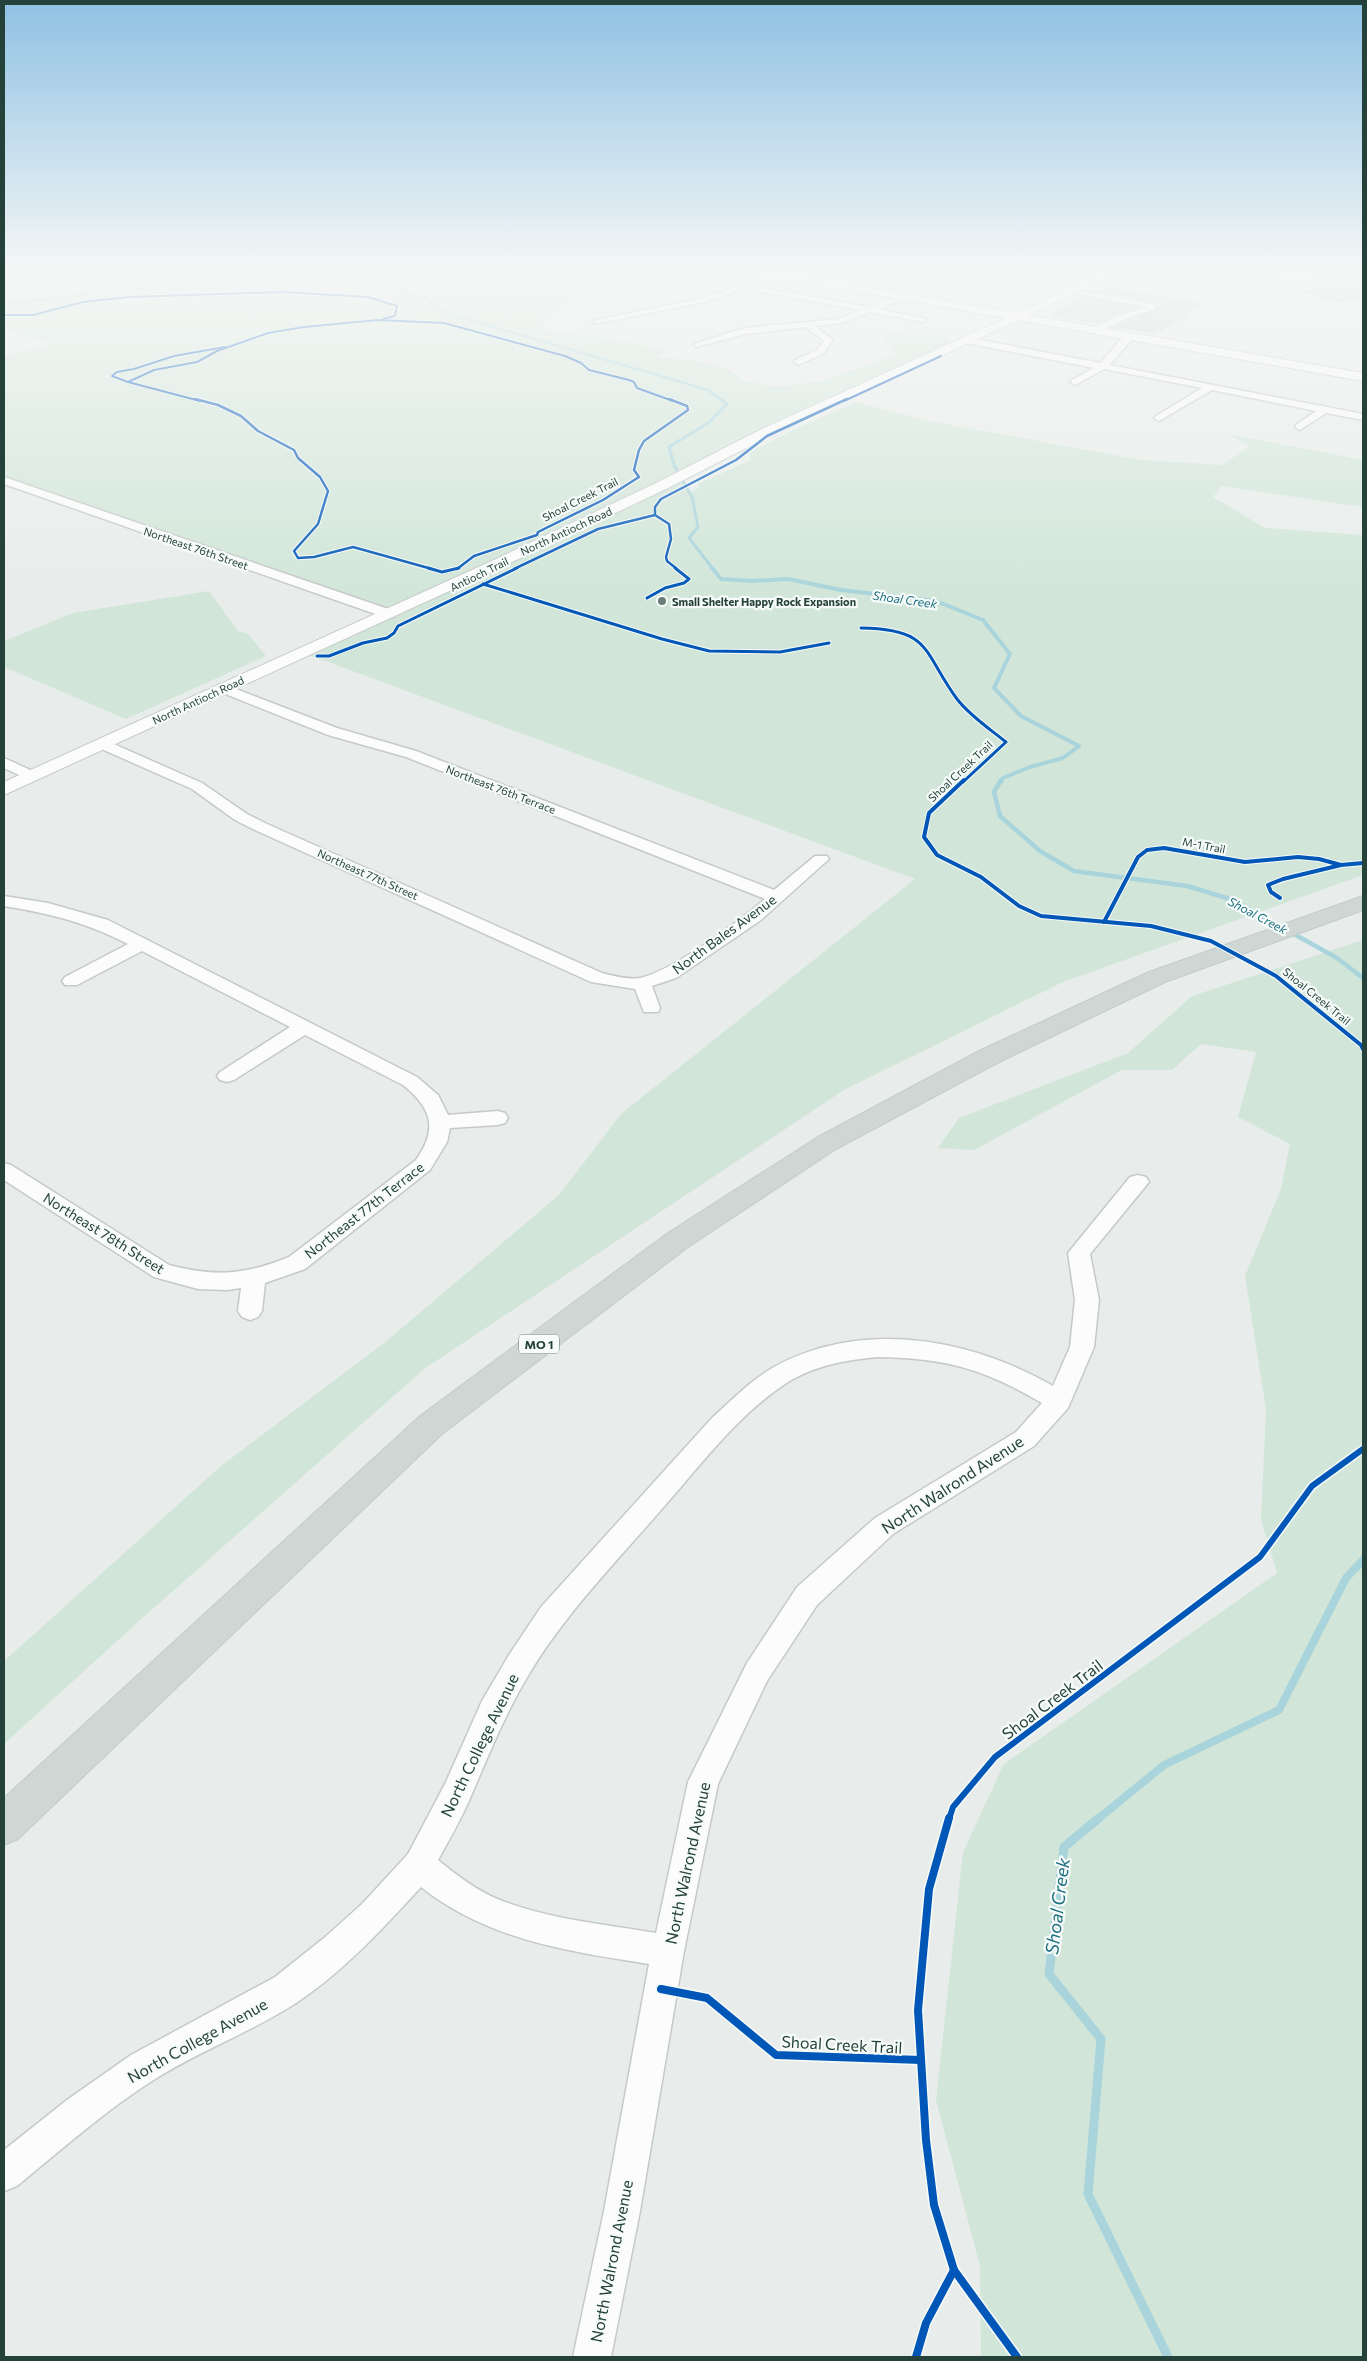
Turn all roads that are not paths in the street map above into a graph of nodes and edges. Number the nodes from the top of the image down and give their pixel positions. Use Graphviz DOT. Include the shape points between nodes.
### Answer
graph roads {
  1 [pos="886,377"];
  2 [pos="1083,377"];
  3 [pos="1153,377"];
  4 [pos="1075,382"];
  5 [pos="1209,388"];
  6 [pos="1324,410"];
  7 [pos="1363,417"];
  8 [pos="1159,418"];
  9 [pos="1300,427"];
  10 [pos="4,480"];
  11 [pos="389,614"];
  12 [pos="223,688"];
  13 [pos="102,744"];
  14 [pos="4,762"];
  15 [pos="32,776"];
  16 [pos="4,789"];
  17 [pos="821,859"];
  18 [pos="776,897"];
  19 [pos="4,901"];
  20 [pos="1363,903"];
  21 [pos="142,944"];
  22 [pos="71,981"];
  23 [pos="642,983"];
  24 [pos="651,1008"];
  25 [pos="304,1027"];
  26 [pos="228,1076"];
  27 [pos="498,1118"];
  28 [pos="440,1122"];
  29 [pos="4,1170"];
  30 [pos="1138,1182"];
  31 [pos="297,1263"];
  32 [pos="254,1278"];
  33 [pos="250,1311"];
  34 [pos="1059,1401"];
  35 [pos="4,1825"];
  36 [pos="419,1865"];
  37 [pos="668,1951"];
  38 [pos="4,2173"];
  39 [pos="592,2357"];
  1 -- 11 [label="street, North Antioch Road"];
  2 -- 4 [label="street"];
  3 -- 5 [label="street"];
  5 -- 6 [label="street"];
  5 -- 8 [label="street"];
  6 -- 7 [label="street"];
  6 -- 9 [label="street"];
  10 -- 11 [label="street, Northeast 76th Street"];
  11 -- 12 [label="street, North Antioch Road"];
  12 -- 13 [label="street, North Antioch Road"];
  12 -- 18 [label="street, Northeast 76th Terrace" via="333,732 411,754"];
  13 -- 15 [label="street, North Antioch Road"];
  13 -- 23 [label="street, Northeast 77th Street" via="197,786 261,827 597,978 618,983"];
  14 -- 15 [label="street"];
  15 -- 16 [label="street, North Antioch Road"];
  17 -- 18 [label="street, North Bales Avenue"];
  18 -- 23 [label="street, North Bales Avenue" via="755,916 670,974"];
  19 -- 21 [label="street" via="81,916"];
  20 -- 35 [label="main road, MO 1" via="1157,977 990,1056 827,1143 670,1246 431,1425"];
  21 -- 22 [label="street"];
  21 -- 25 [label="street"];
  23 -- 24 [label="street"];
  25 -- 26 [label="street"];
  25 -- 28 [label="street" via="418,1087 432,1099"];
  27 -- 28 [label="street"];
  28 -- 31 [label="street, Northeast 77th Terrace" via="435,1148 423,1165"];
  29 -- 32 [label="street, Northeast 78th Street" via="162,1271 198,1281 227,1282"];
  30 -- 34 [label="street, North Walrond Avenue" via="1079,1253 1087,1300 1082,1347"];
  31 -- 32 [label="street, Northeast 78th Street"];
  32 -- 33 [label="street"];
  34 -- 36 [label="street, North College Avenue" via="1022,1380 979,1362 917,1348 878,1346 845,1351 782,1374 721,1425 551,1616 492,1711 456,1795"];
  34 -- 37 [label="street, North Walrond Avenue" via="1025,1439 884,1526 807,1596 757,1672 703,1782"];
  36 -- 37 [label="street" via="451,1891 499,1916 573,1934"];
  36 -- 38 [label="street, North College Avenue" via="336,1950 286,1990 143,2068 79,2112"];
  37 -- 39 [label="street, North Walrond Avenue" via="622,2211"];
}
